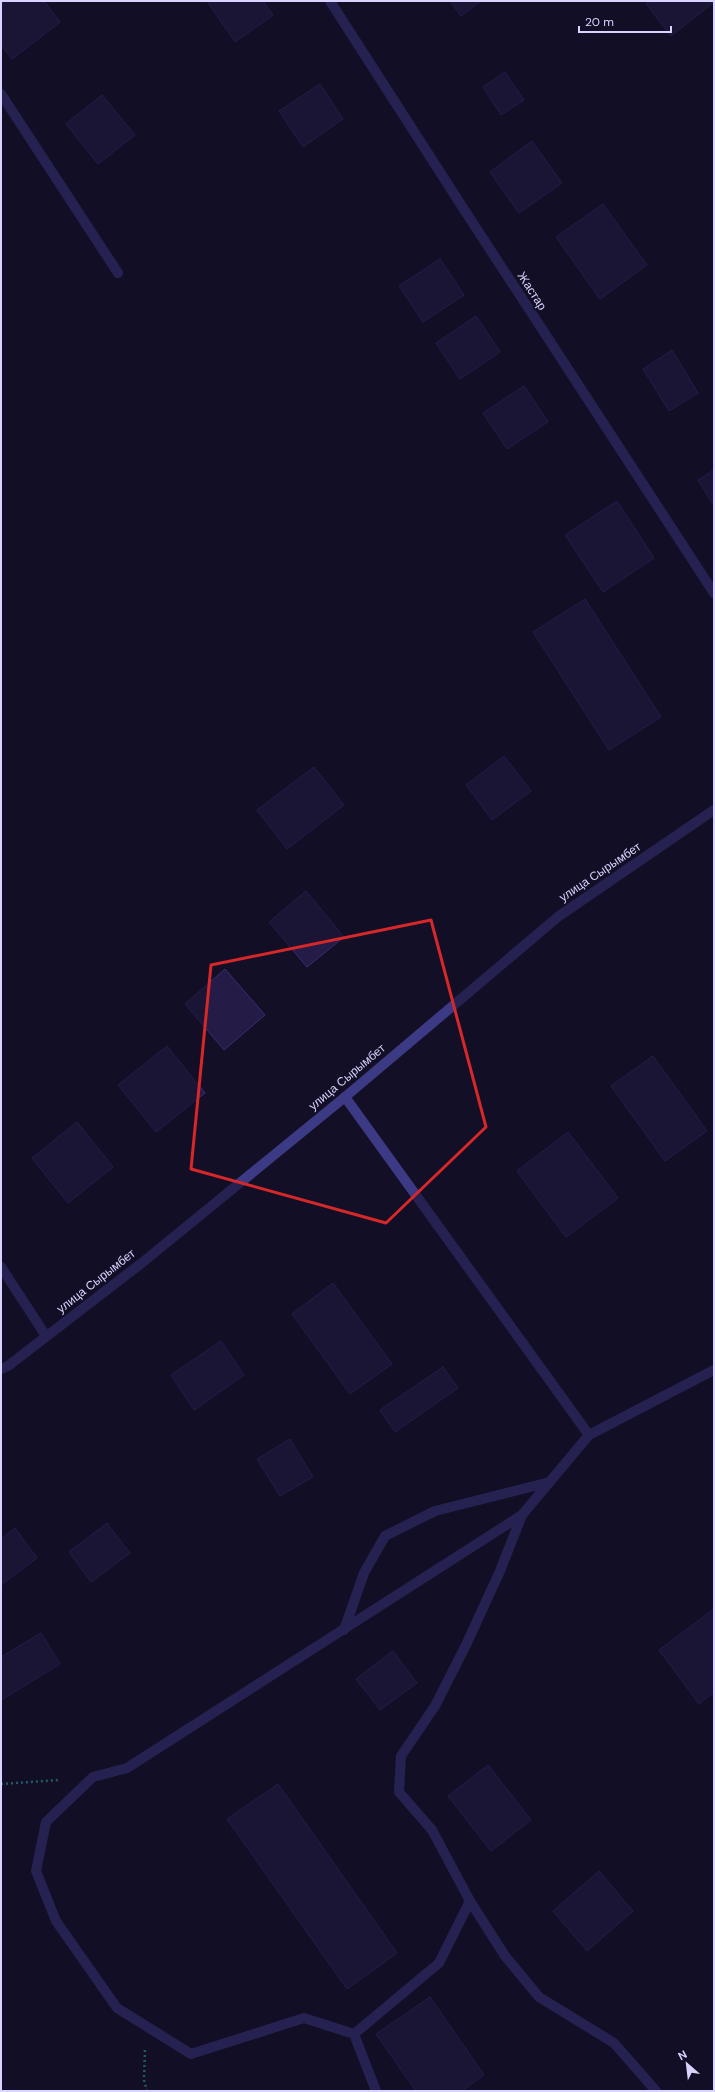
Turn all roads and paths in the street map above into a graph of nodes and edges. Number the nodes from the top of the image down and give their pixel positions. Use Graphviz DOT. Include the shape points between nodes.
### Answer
graph roads {
  1 [pos="330,1"];
  2 [pos="1,94"];
  3 [pos="118,273"];
  4 [pos="714,594"];
  5 [pos="714,810"];
  6 [pos="345,1097"];
  7 [pos="1,1267"];
  8 [pos="46,1336"];
  9 [pos="1,1369"];
  10 [pos="714,1370"];
  11 [pos="589,1435"];
  12 [pos="550,1482"];
  13 [pos="522,1515"];
  14 [pos="344,1630"];
  15 [pos="93,1778"];
  16 [pos="1,1784"];
  17 [pos="470,1902"];
  18 [pos="146,2027"];
  19 [pos="354,2034"];
  20 [pos="147,2091"];
  21 [pos="376,2091"];
  22 [pos="656,2091"];
  1 -- 4 [label="street, Жастар"];
  2 -- 3 [label="street"];
  5 -- 6 [label="street, улица Сырымбет" via="559,916"];
  6 -- 8 [label="street, улица Сырымбет" via="143,1262"];
  6 -- 11 [label="street"];
  7 -- 8 [label="street"];
  8 -- 9 [label="street, улица Сырымбет"];
  10 -- 11 [label="street"];
  11 -- 12 [label="street"];
  12 -- 13 [label="street"];
  12 -- 14 [label="street" via="436,1511 385,1536 364,1573"];
  13 -- 14 [label="street"];
  13 -- 17 [label="street" via="466,1645 435,1706 402,1756 399,1792 432,1830"];
  14 -- 15 [label="street" via="126,1768"];
  15 -- 16 [label="path"];
  15 -- 18 [label="street" via="46,1822 36,1871 56,1920 117,2008"];
  17 -- 19 [label="street" via="439,1963"];
  17 -- 22 [label="street" via="505,1956 539,1997 614,2043"];
  18 -- 19 [label="street" via="191,2054 304,2018"];
  18 -- 20 [label="path" via="144,2080"];
  19 -- 21 [label="street"];
}
